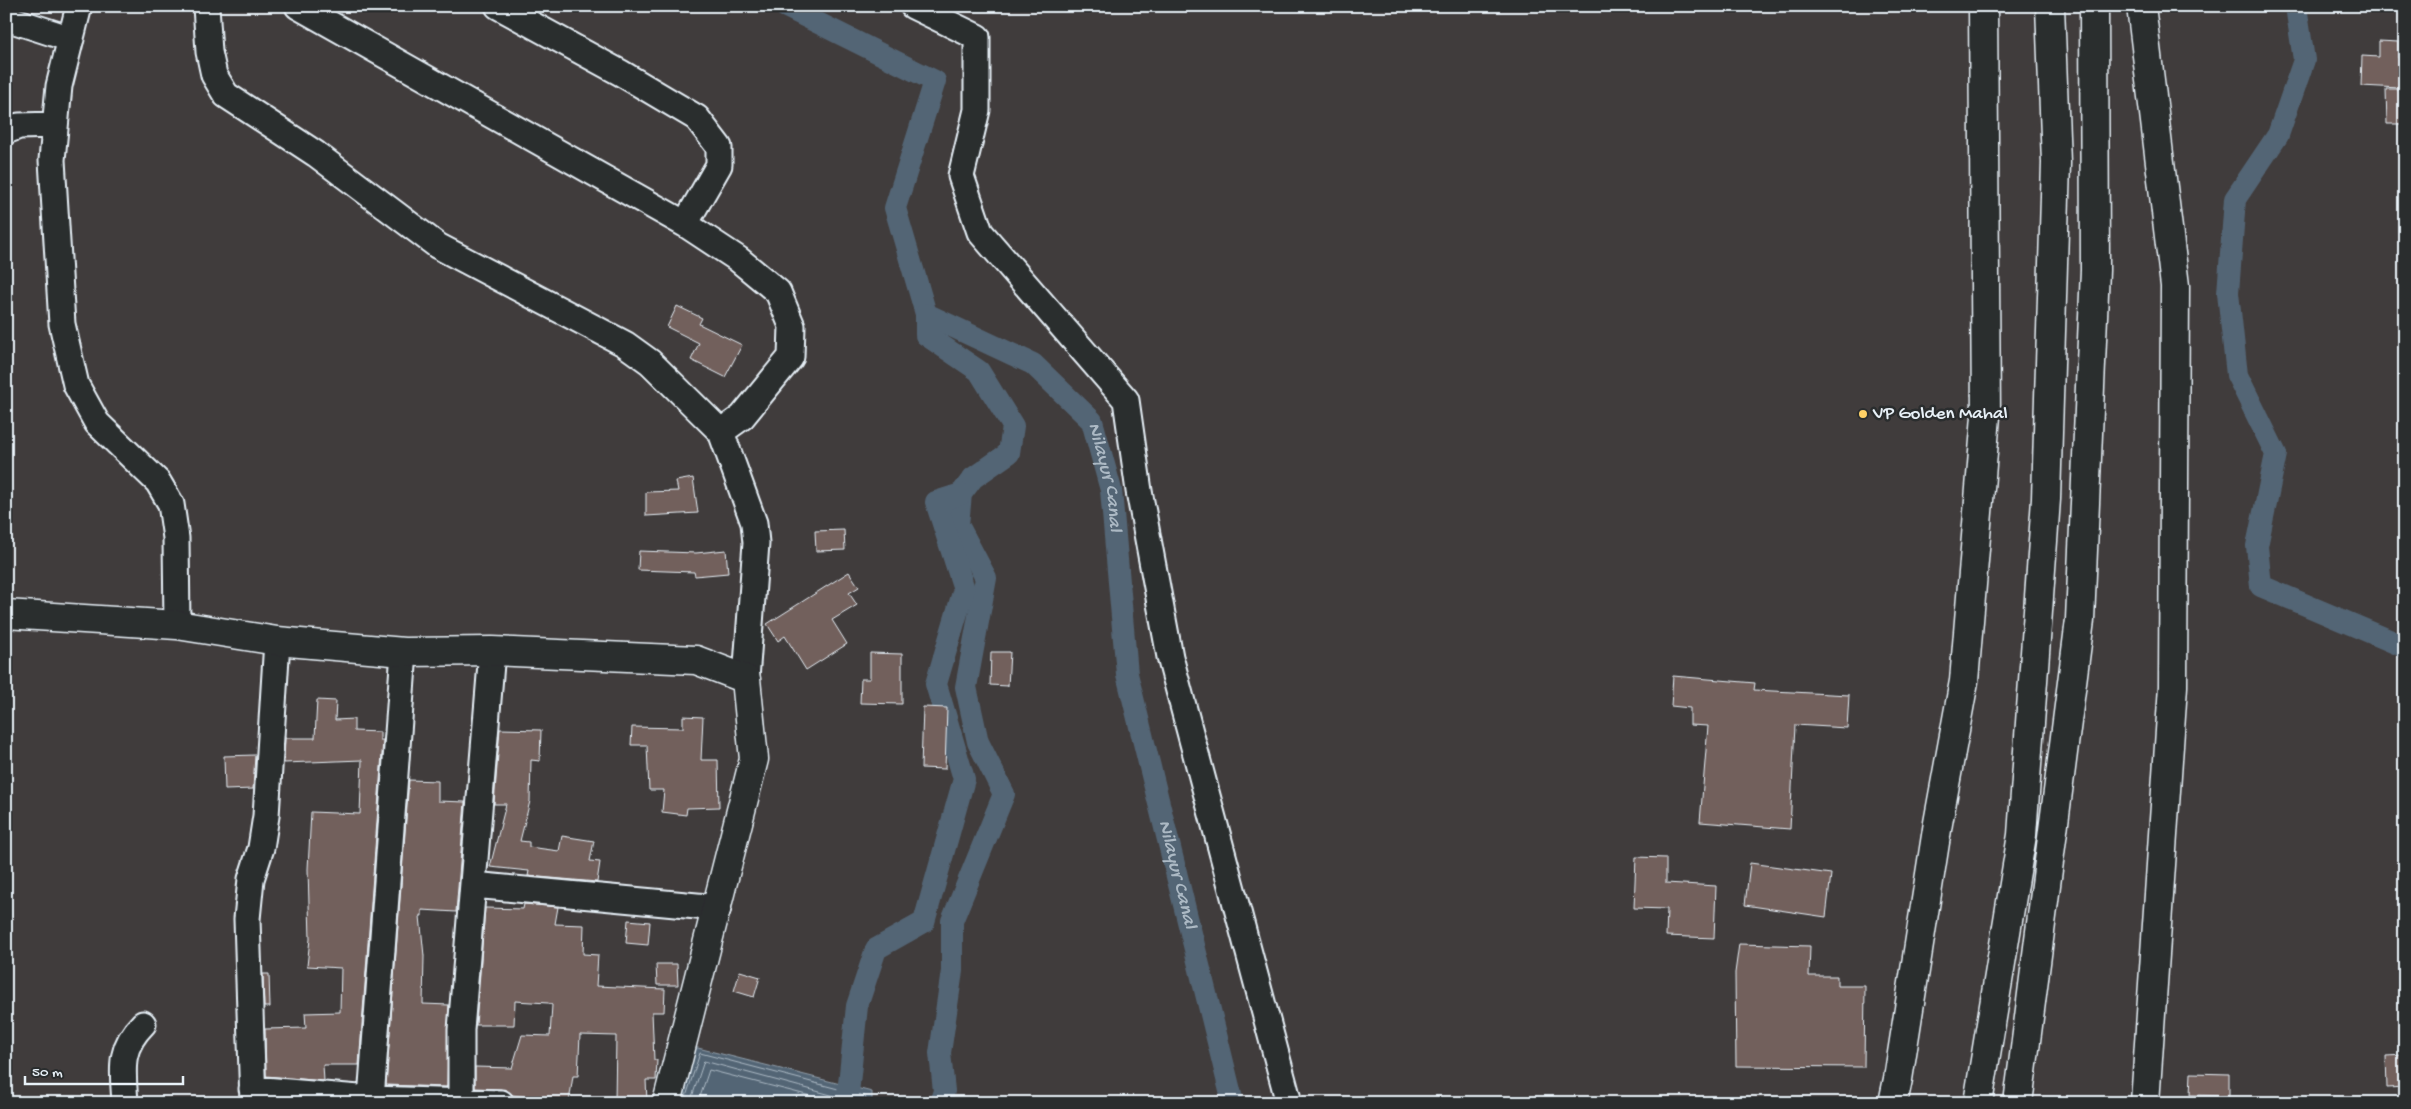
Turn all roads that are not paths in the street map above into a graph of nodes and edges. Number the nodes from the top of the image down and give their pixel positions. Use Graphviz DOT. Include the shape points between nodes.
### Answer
graph roads {
  1 [pos="79,6"];
  2 [pos="206,6"];
  3 [pos="298,6"];
  4 [pos="498,6"];
  5 [pos="913,6"];
  6 [pos="1984,6"];
  7 [pos="2050,6"];
  8 [pos="2094,6"];
  9 [pos="2141,6"];
  10 [pos="329,13"];
  11 [pos="6,18"];
  12 [pos="71,39"];
  13 [pos="54,124"];
  14 [pos="6,131"];
  15 [pos="685,224"];
  16 [pos="721,432"];
  17 [pos="6,614"];
  18 [pos="177,626"];
  19 [pos="277,642"];
  20 [pos="492,651"];
  21 [pos="404,652"];
  22 [pos="746,679"];
  23 [pos="473,885"];
  24 [pos="718,908"];
  25 [pos="143,1024"];
  26 [pos="253,1096"];
  27 [pos="371,1099"];
  28 [pos="461,1102"];
  29 [pos="125,1103"];
  30 [pos="501,1103"];
  31 [pos="667,1103"];
  32 [pos="1289,1103"];
  33 [pos="1893,1103"];
  34 [pos="1978,1103"];
  35 [pos="2018,1103"];
  36 [pos="2145,1103"];
  1 -- 12 [label="street"];
  2 -- 16 [label="street" via="208,52 214,74 226,95 316,154 438,246 625,344 650,362"];
  3 -- 10 [label="street"];
  4 -- 15 [label="street" via="697,118 719,148 719,165"];
  5 -- 32 [label="street" via="977,37 977,110 961,176 980,232 1126,400 1170,658"];
  6 -- 33 [label="main road" via="1986,416 1964,681"];
  7 -- 34 [label="main road" via="2056,163 2046,499 2022,835"];
  8 -- 35 [label="main road" via="2095,270 2080,620"];
  9 -- 36 [label="main road" via="2175,286 2173,686"];
  10 -- 15 [label="street"];
  11 -- 12 [label="street"];
  12 -- 13 [label="street" via="59,86"];
  13 -- 14 [label="street" via="19,126"];
  13 -- 18 [label="street" via="52,160 62,324 76,385 97,423 158,482 171,504 176,538"];
  15 -- 16 [label="street" via="738,259 778,292 792,326 791,357 742,417"];
  16 -- 22 [label="street" via="754,523 756,543"];
  17 -- 18 [label="main road"];
  18 -- 19 [label="main road"];
  19 -- 21 [label="main road"];
  19 -- 26 [label="street" via="266,816 251,880 247,919"];
  20 -- 21 [label="main road"];
  20 -- 22 [label="main road" via="696,660"];
  20 -- 23 [label="street"];
  21 -- 27 [label="street"];
  22 -- 24 [label="main road" via="754,758"];
  23 -- 24 [label="street"];
  23 -- 28 [label="street" via="461,1030"];
  24 -- 31 [label="main road"];
  25 -- 29 [label="street" via="130,1037 125,1054"];
  26 -- 27 [label="street"];
  27 -- 28 [label="street"];
  28 -- 30 [label="street"];
}
